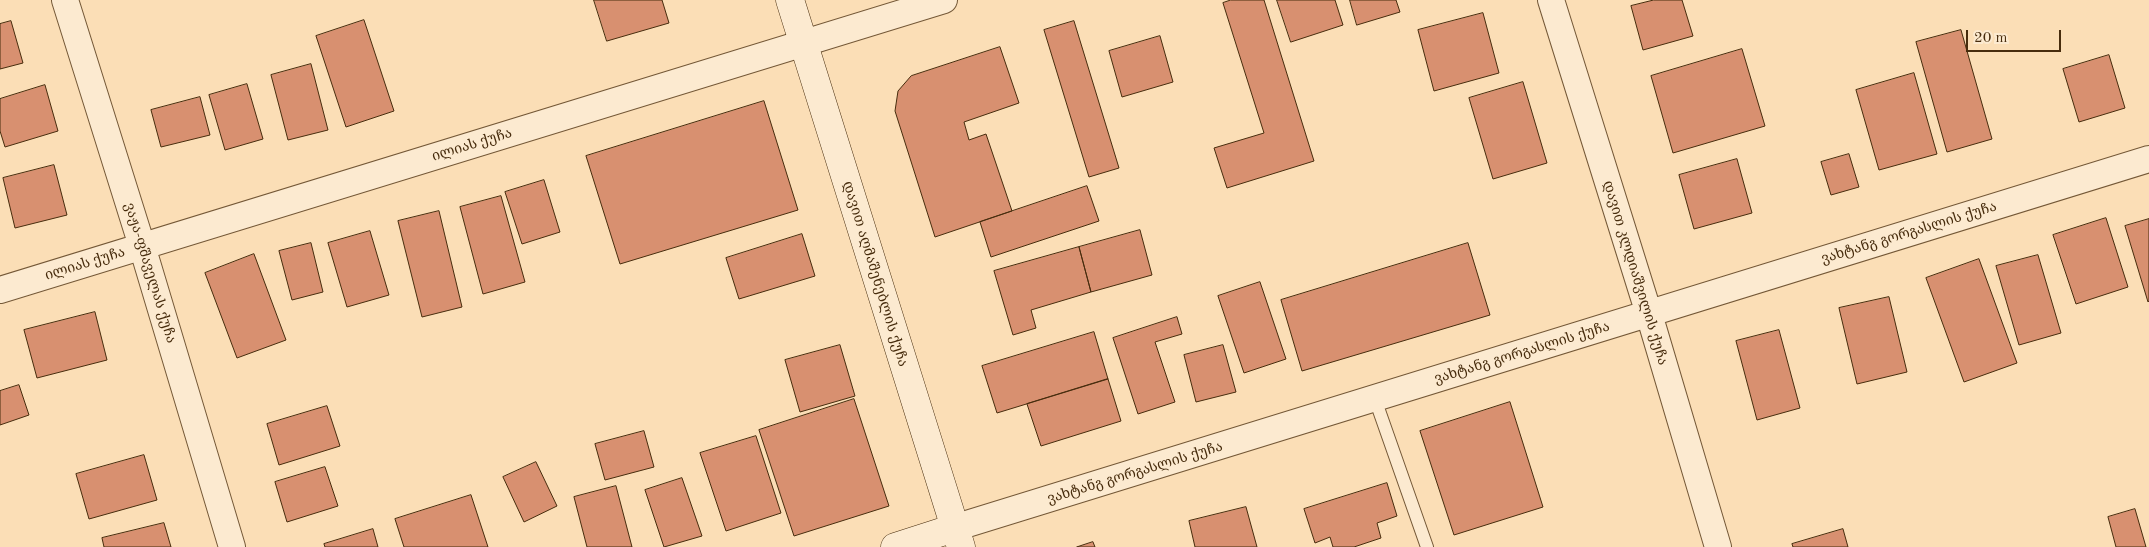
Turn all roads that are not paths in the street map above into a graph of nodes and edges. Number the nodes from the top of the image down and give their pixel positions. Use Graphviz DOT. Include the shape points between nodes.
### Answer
graph roads {
  1 [pos="65,0"];
  2 [pos="790,0"];
  3 [pos="944,0"];
  4 [pos="1551,0"];
  5 [pos="804,44"];
  6 [pos="2149,159"];
  7 [pos="142,246"];
  8 [pos="0,290"];
  9 [pos="1649,314"];
  10 [pos="1375,398"];
  11 [pos="958,538"];
  12 [pos="232,547"];
  13 [pos="895,547"];
  14 [pos="1427,547"];
  15 [pos="1718,547"];
  1 -- 7 [label="street, ვაჟა-ფშაველას ქუჩა"];
  2 -- 5 [label="street, დავით აღმაშენებლის ქუჩა"];
  3 -- 5 [label="street, ილიას ქუჩა"];
  4 -- 9 [label="street, დავით კლდიაშვილის ქუჩა"];
  5 -- 7 [label="street, ილიას ქუჩა"];
  5 -- 11 [label="street, დავით აღმაშენებლის ქუჩა"];
  6 -- 9 [label="street, ვახტანგ გორგასლის ქუჩა"];
  7 -- 8 [label="street, ილიას ქუჩა"];
  7 -- 12 [label="street, ვაჟა-ფშაველას ქუჩა"];
  9 -- 10 [label="street, ვახტანგ გორგასლის ქუჩა"];
  9 -- 15 [label="street, დავით კლდიაშვილის ქუჩა"];
  10 -- 11 [label="street, ვახტანგ გორგასლის ქუჩა"];
  10 -- 14 [label="lane"];
  11 -- 13 [label="street, ვახტანგ გორგასლის ქუჩა"];
}
